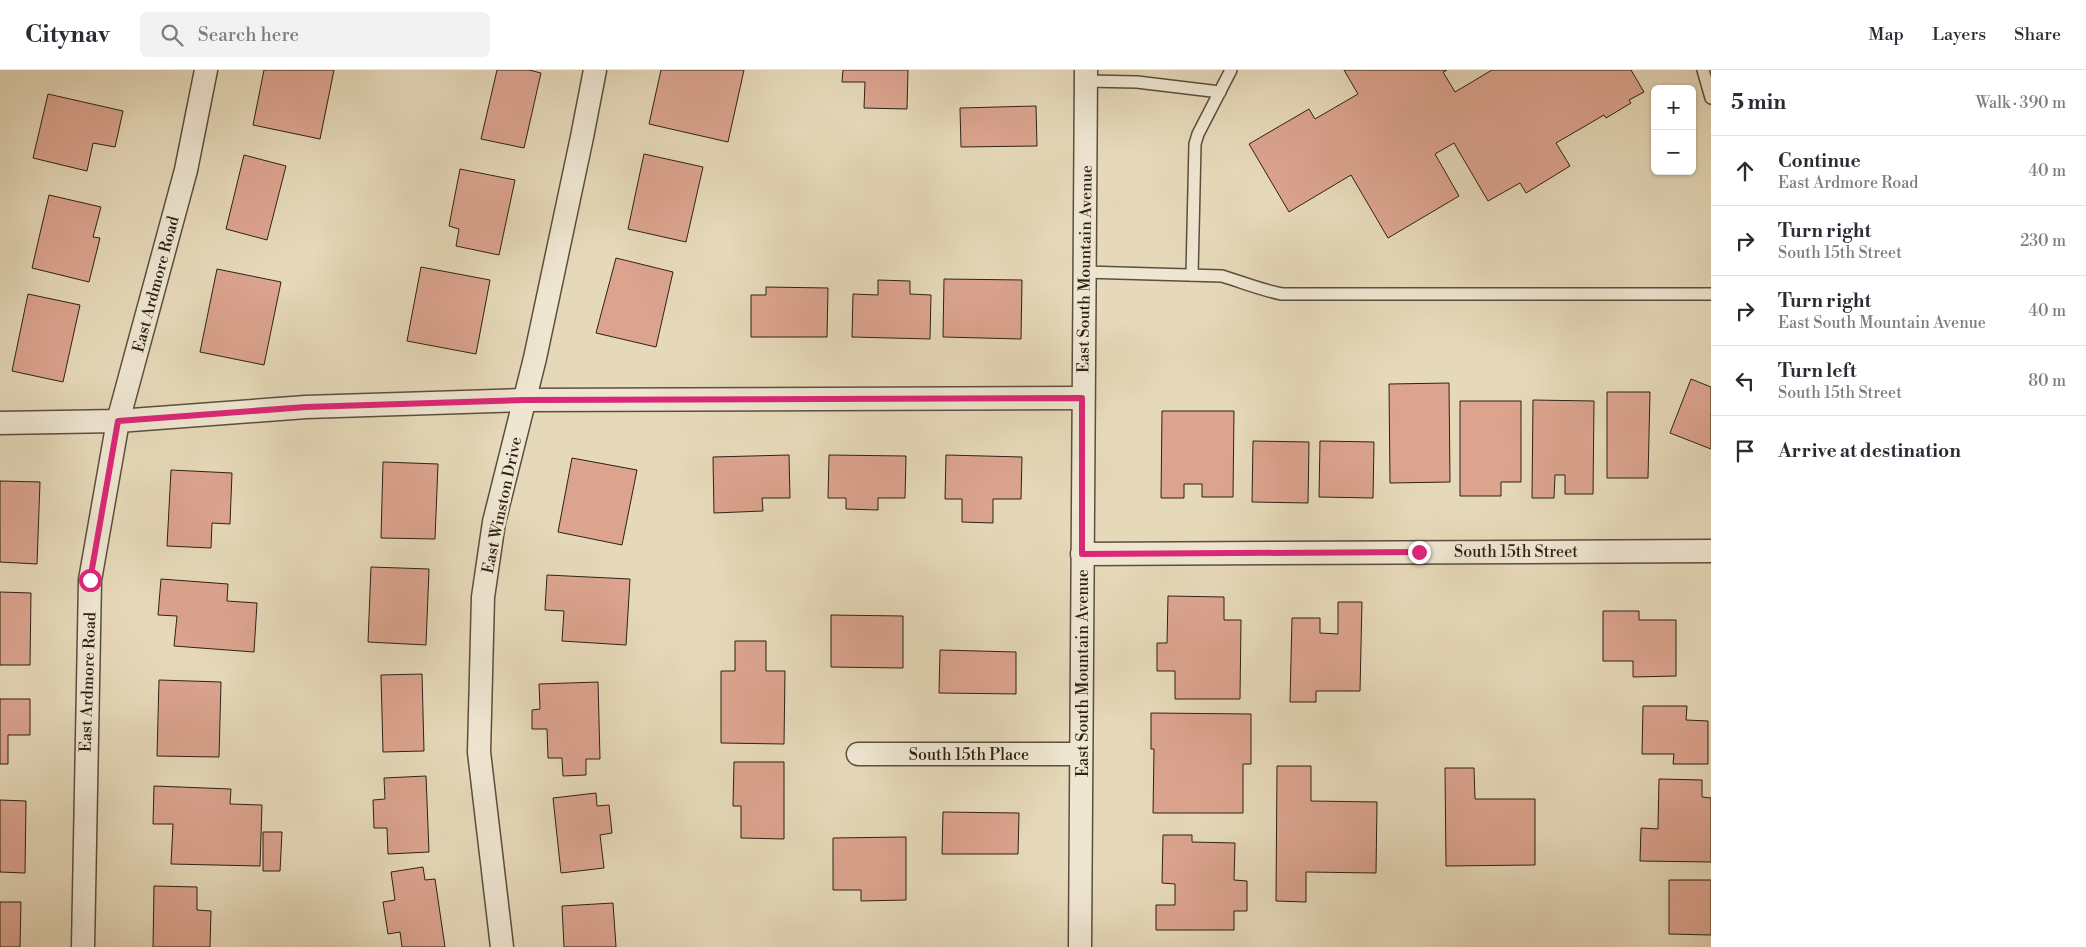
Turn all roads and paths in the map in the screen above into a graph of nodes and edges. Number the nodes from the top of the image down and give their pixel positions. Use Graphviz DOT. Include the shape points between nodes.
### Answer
graph roads {
  1 [pos="206,70"];
  2 [pos="595,70"];
  3 [pos="1231,70"];
  4 [pos="1703,70"];
  5 [pos="1086,75"];
  6 [pos="1220,92"];
  7 [pos="1711,98"];
  8 [pos="1084,272"];
  9 [pos="1192,275"];
  10 [pos="1711,294"];
  11 [pos="1082,398"];
  12 [pos="524,400"];
  13 [pos="118,421"];
  14 [pos="0,423"];
  15 [pos="1711,550"];
  16 [pos="1082,554"];
  17 [pos="858,754"];
  18 [pos="1081,754"];
  19 [pos="82,947"];
  20 [pos="502,947"];
  21 [pos="1080,947"];
  1 -- 13 [label="street, East Ardmore Road" via="186,170"];
  2 -- 12 [label="street, East Winston Drive"];
  3 -- 6 [label="lane"];
  4 -- 7 [label="lane"];
  5 -- 6 [label="lane"];
  5 -- 8 [label="street, East South Mountain Avenue"];
  6 -- 9 [label="lane" via="1195,144"];
  8 -- 9 [label="lane"];
  8 -- 11 [label="street, East South Mountain Avenue"];
  9 -- 10 [label="lane" via="1222,276 1282,294"];
  11 -- 12 [label="street"];
  11 -- 16 [label="street, East South Mountain Avenue"];
  12 -- 13 [label="street" via="306,407"];
  12 -- 20 [label="street, East Winston Drive" via="494,522 484,597 479,752"];
  13 -- 14 [label="street"];
  13 -- 19 [label="street, East Ardmore Road" via="90,580"];
  15 -- 16 [label="street, South 15th Street"];
  16 -- 18 [label="street, East South Mountain Avenue"];
  17 -- 18 [label="street, South 15th Place"];
  18 -- 21 [label="street, East South Mountain Avenue"];
}
